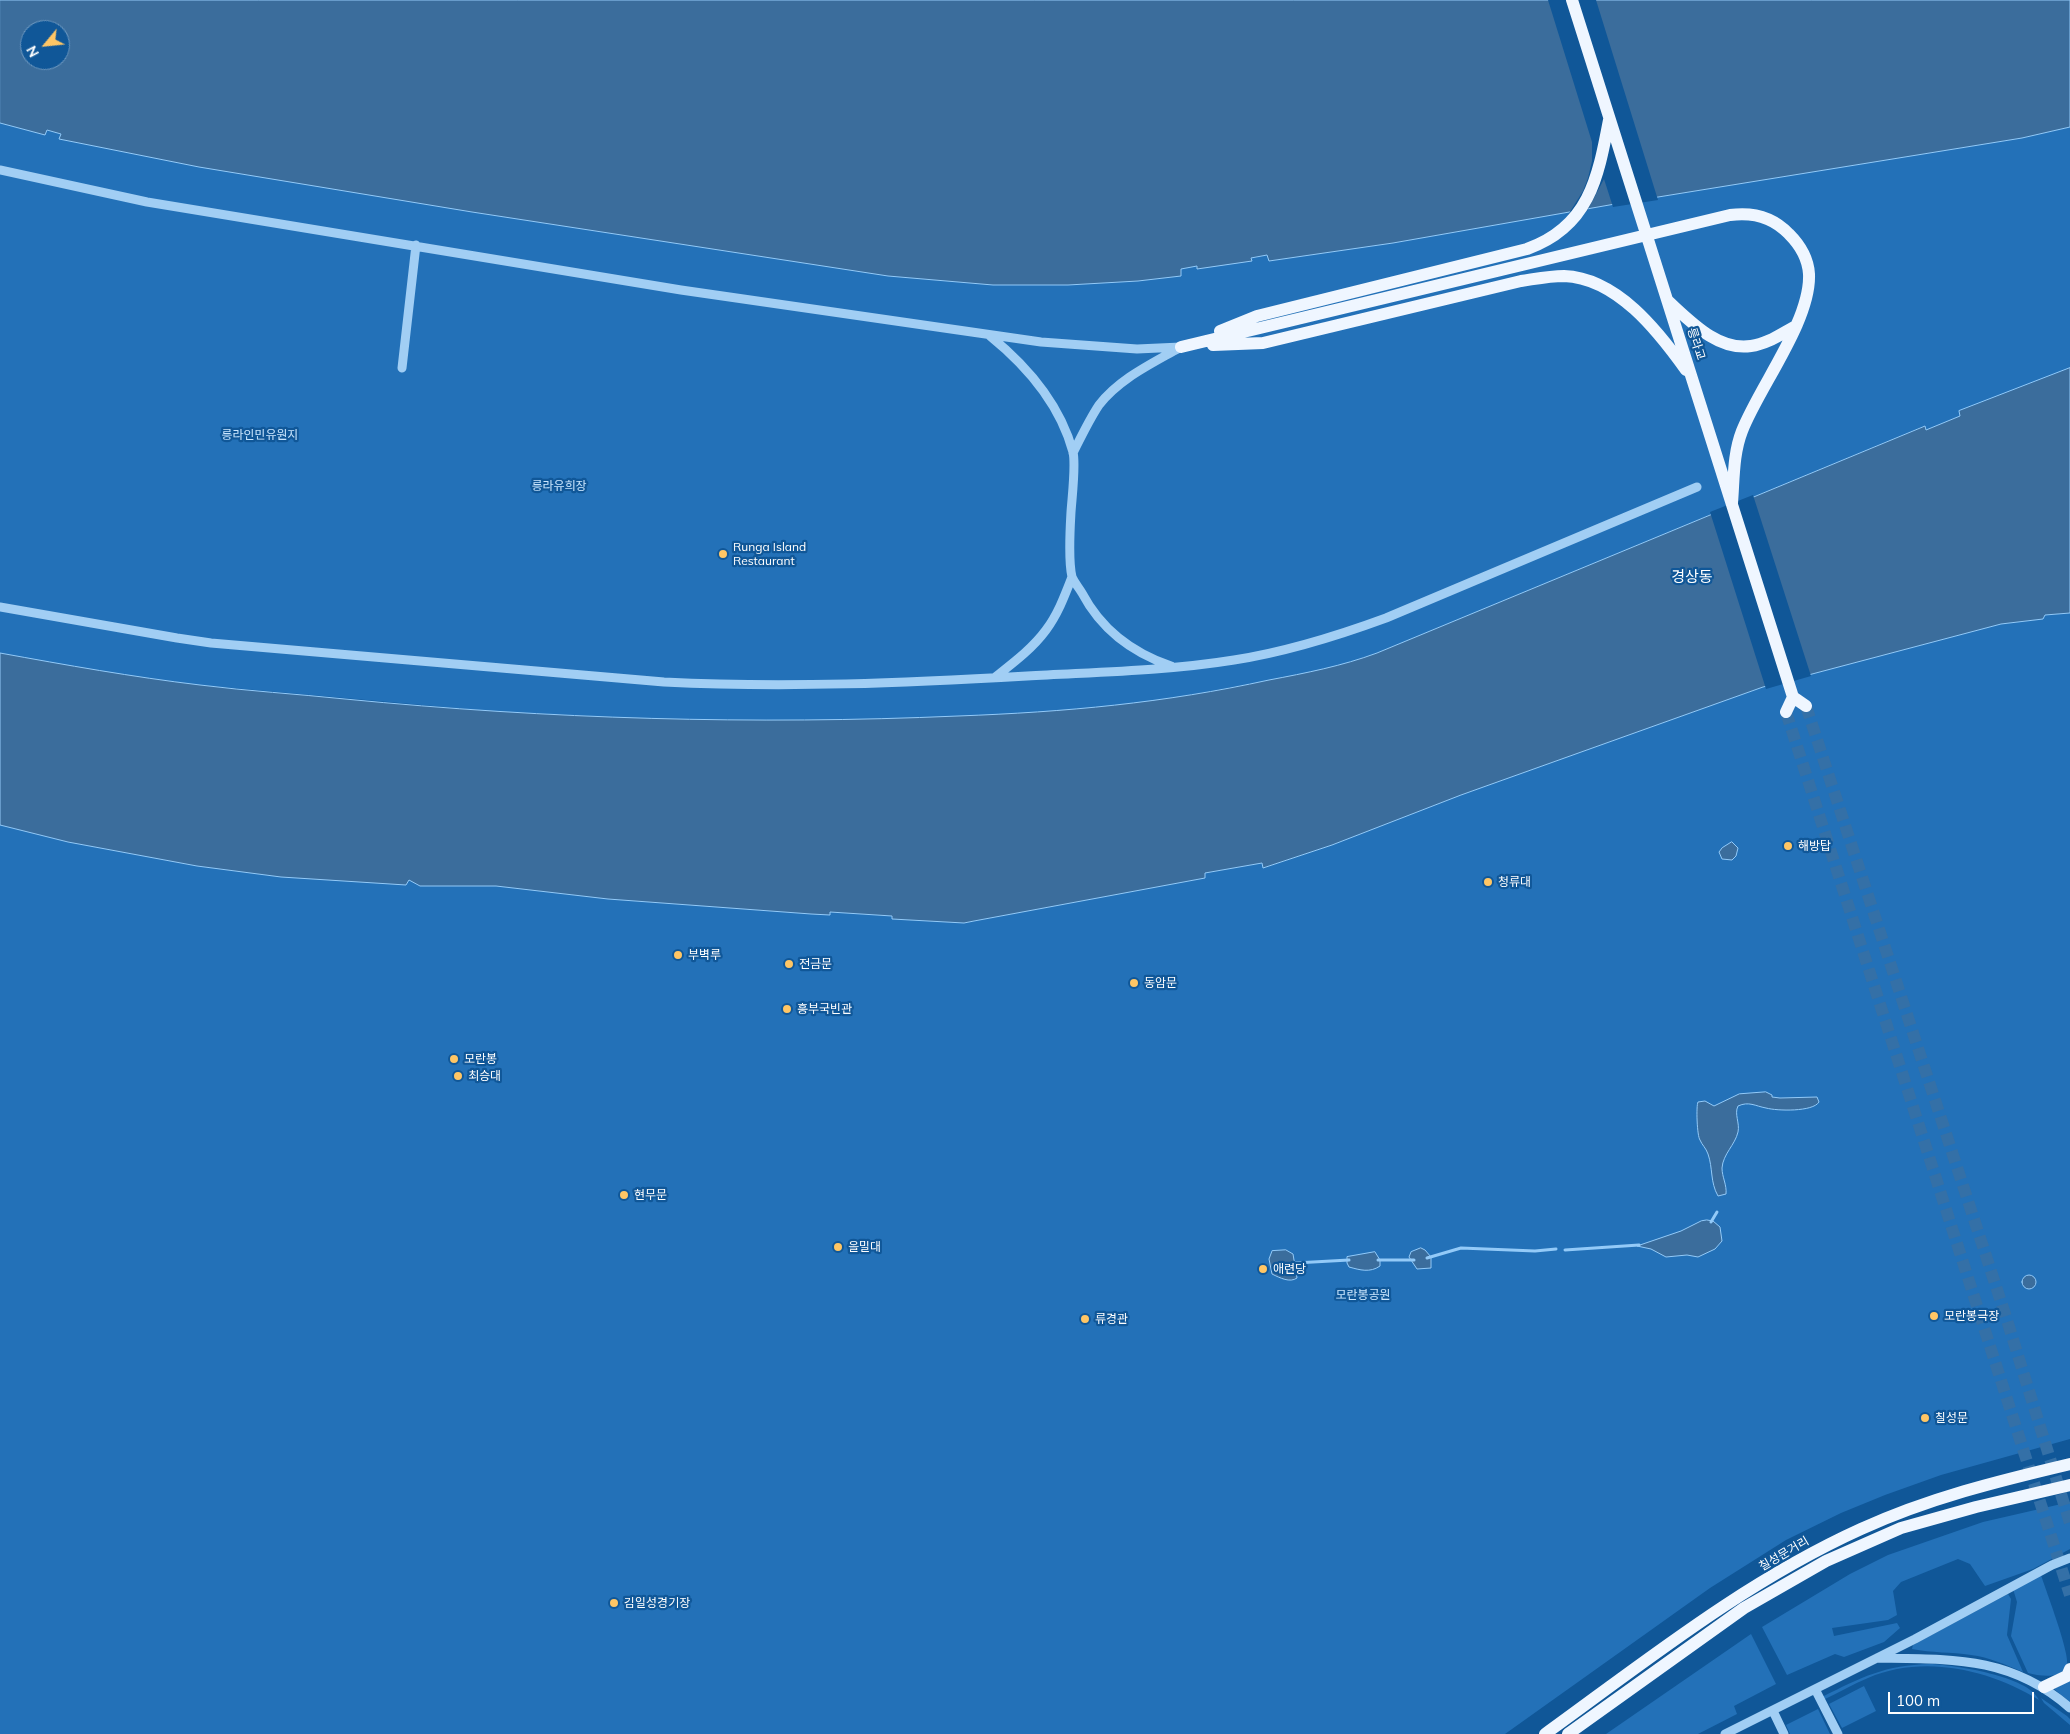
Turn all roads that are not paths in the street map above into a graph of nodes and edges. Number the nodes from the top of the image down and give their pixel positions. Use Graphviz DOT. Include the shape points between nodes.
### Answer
graph roads {
  1 [pos="1572,0"];
  2 [pos="1609,118"];
  3 [pos="0,170"];
  4 [pos="416,246"];
  5 [pos="1667,300"];
  6 [pos="1794,327"];
  7 [pos="989,335"];
  8 [pos="1181,347"];
  9 [pos="402,368"];
  10 [pos="1693,381"];
  11 [pos="1073,453"];
  12 [pos="1697,487"];
  13 [pos="1732,503"];
  14 [pos="1072,577"];
  15 [pos="0,607"];
  16 [pos="1176,667"];
  17 [pos="994,678"];
  18 [pos="1793,697"];
  19 [pos="1806,706"];
  20 [pos="1786,712"];
  21 [pos="2070,1464"];
  22 [pos="2070,1485"];
  23 [pos="2070,1558"];
  24 [pos="1874,1658"];
  25 [pos="2070,1669"];
  26 [pos="2044,1687"];
  27 [pos="1815,1689"];
  28 [pos="2070,1708"];
  29 [pos="1773,1711"];
  30 [pos="1545,1734"];
  31 [pos="1568,1734"];
  32 [pos="1725,1734"];
  33 [pos="1784,1734"];
  34 [pos="1838,1734"];
  1 -- 2 [label="main road, 릉라교"];
  2 -- 5 [label="main road, 릉라교"];
  2 -- 8 [label="main road" via="1594,183 1581,208 1562,231 1540,244 1257,316"];
  3 -- 4 [label="street" via="147,202"];
  4 -- 7 [label="street" via="681,290"];
  4 -- 9 [label="street"];
  5 -- 6 [label="main road" via="1702,330 1733,346 1753,346"];
  5 -- 10 [label="main road, 릉라교"];
  6 -- 8 [label="main road" via="1806,299 1809,272 1805,255 1783,228 1754,214 1730,215"];
  6 -- 13 [label="main road" via="1738,444"];
  7 -- 8 [label="street" via="1137,349"];
  7 -- 11 [label="street" via="1012,354 1045,392 1063,425"];
  8 -- 10 [label="main road" via="1263,343 1521,281 1546,277 1574,278 1584,279 1614,293 1629,305 1659,334"];
  8 -- 11 [label="street" via="1115,389 1100,404"];
  10 -- 13 [label="main road, 릉라교"];
  11 -- 14 [label="street"];
  12 -- 16 [label="street" via="1344,634 1234,660"];
  13 -- 18 [label="main road, 릉라교"];
  14 -- 16 [label="street" via="1086,602 1114,635 1152,659"];
  14 -- 17 [label="street" via="1047,629"];
  15 -- 17 [label="street" via="211,643 586,676 735,685 872,684"];
  16 -- 17 [label="street"];
  18 -- 19 [label="main road"];
  18 -- 20 [label="main road"];
  21 -- 30 [label="main road, 칠성문거리" via="1973,1487 1889,1518 1822,1549 1737,1597"];
  22 -- 31 [label="main road" via="1901,1528 1826,1561 1744,1608"];
  23 -- 24 [label="street"];
  24 -- 26 [label="street" via="1966,1661 1996,1667"];
  24 -- 27 [label="street"];
  25 -- 26 [label="main road" via="2067,1676"];
  26 -- 28 [label="street"];
  27 -- 29 [label="street"];
  27 -- 34 [label="street"];
  29 -- 32 [label="street"];
  29 -- 33 [label="street"];
}
